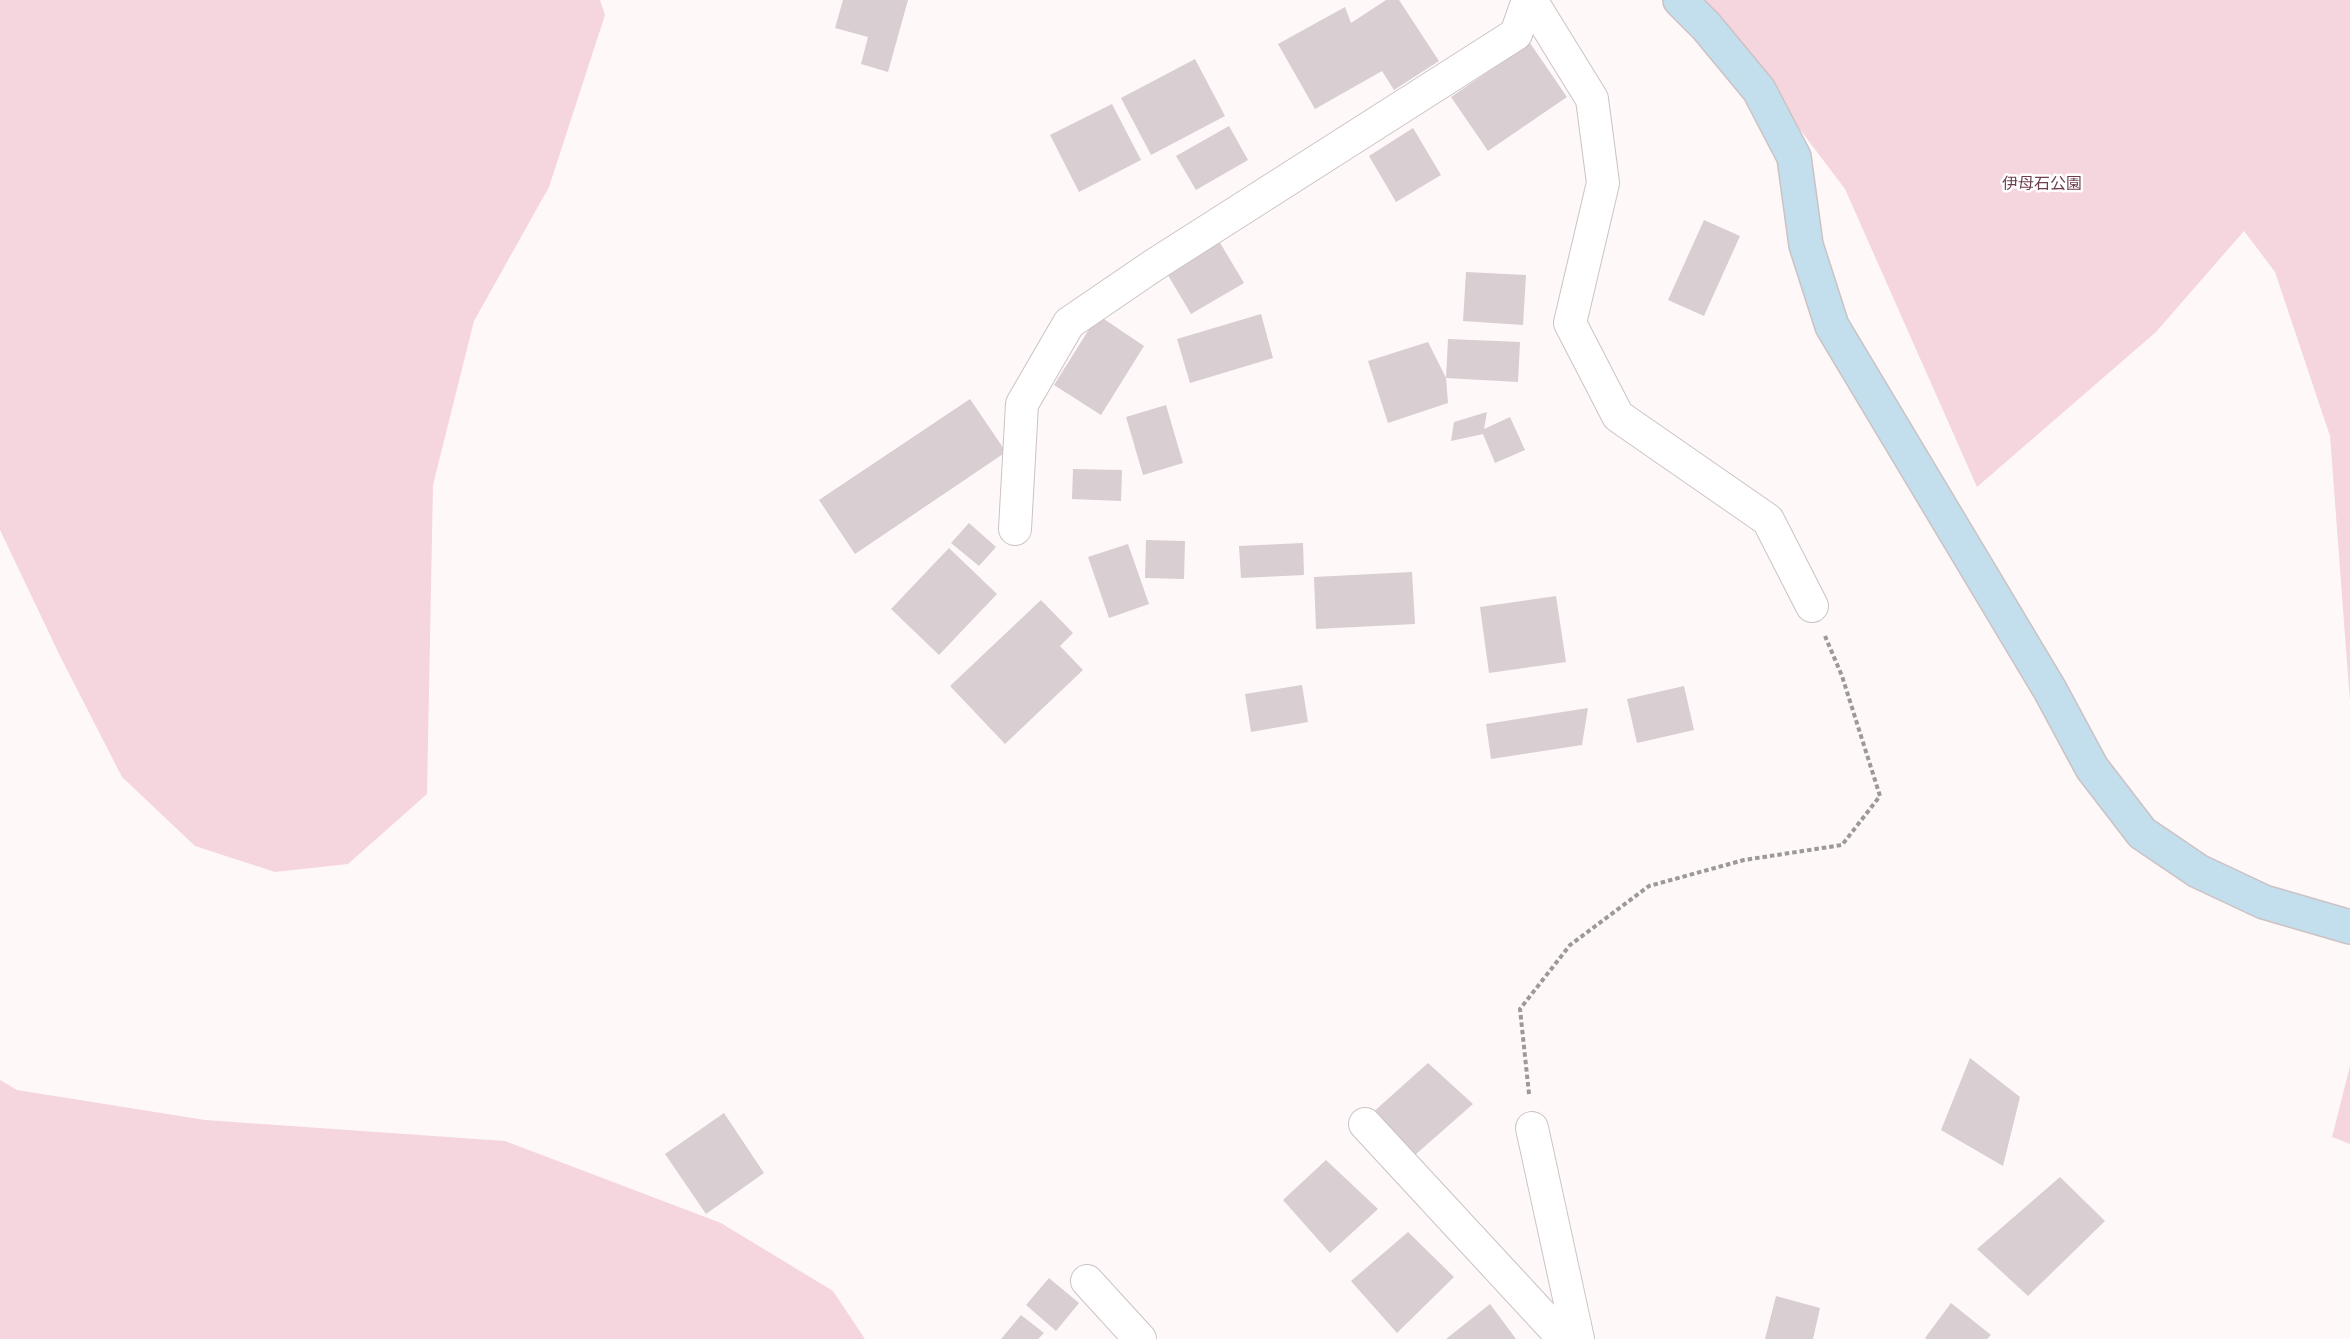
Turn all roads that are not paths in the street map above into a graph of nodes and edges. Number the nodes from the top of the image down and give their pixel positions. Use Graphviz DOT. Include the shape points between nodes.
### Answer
graph roads {
  1 [pos="1529,0"];
  2 [pos="1680,0"];
  3 [pos="1016,529"];
  4 [pos="1812,606"];
  5 [pos="2350,927"];
  6 [pos="1365,1124"];
  7 [pos="1532,1128"];
  8 [pos="1088,1281"];
  9 [pos="1140,1339"];
  10 [pos="1564,1339"];
  11 [pos="1578,1339"];
  1 -- 3 [label="street" via="1516,34 1069,323 1023,404"];
  1 -- 4 [label="street" via="1592,99 1594,110 1603,183 1570,323 1618,416 1768,519"];
  2 -- 5 [label="street" via="1760,90 1794,157 1806,245 1833,326 2050,690 2092,768 2142,833 2198,871 2264,902"];
  6 -- 10 [label="street"];
  7 -- 11 [label="street"];
  8 -- 9 [label="street"];
}
